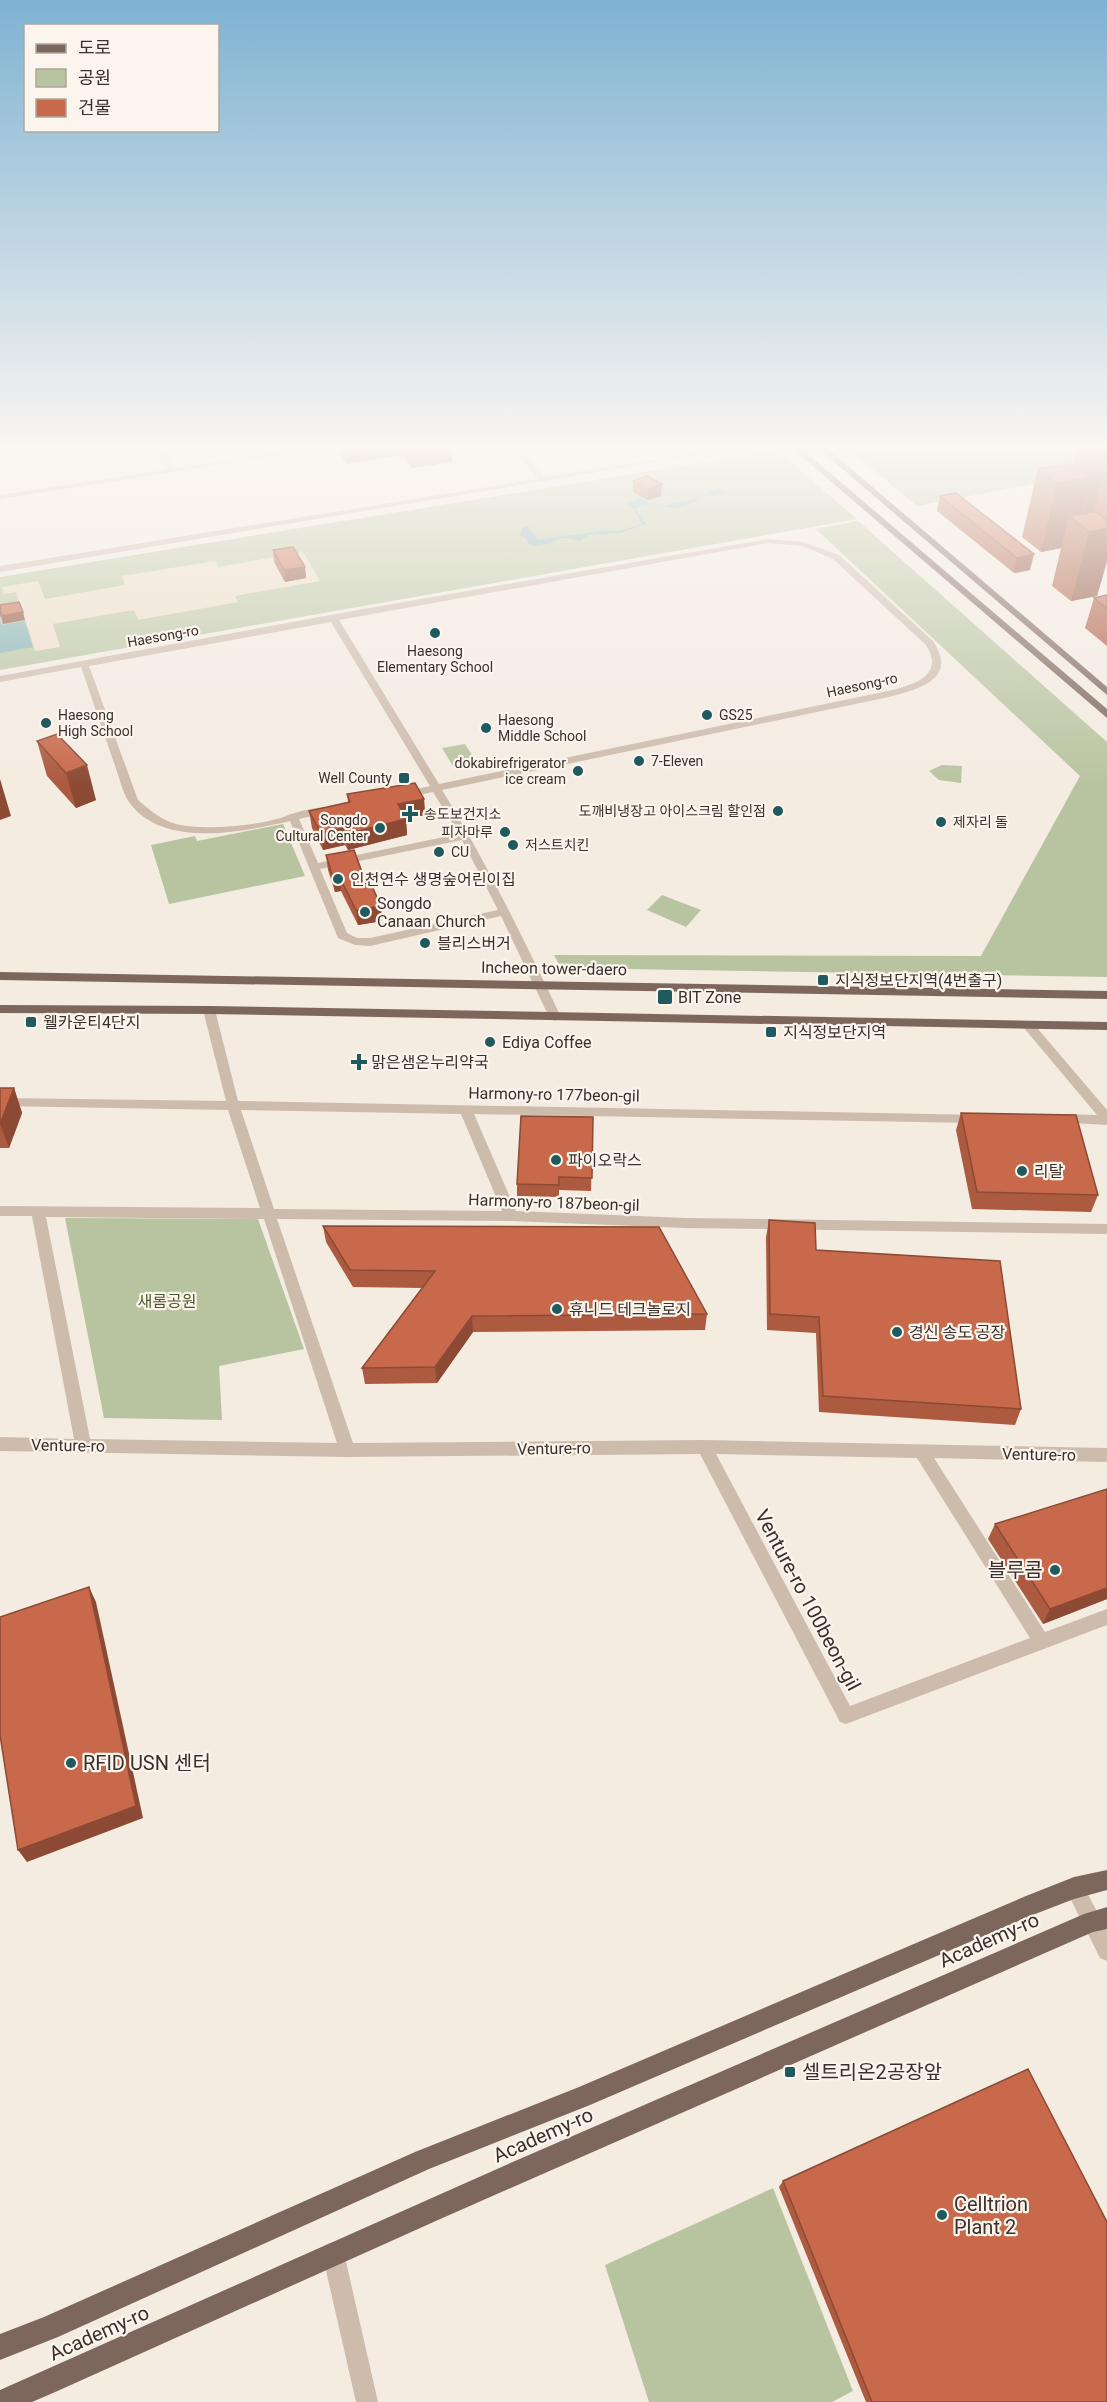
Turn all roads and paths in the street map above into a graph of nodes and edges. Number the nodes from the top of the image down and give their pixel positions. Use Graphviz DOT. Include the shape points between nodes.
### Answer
graph roads {
  1 [pos="25,561"];
  2 [pos="651,561"];
  3 [pos="840,561"];
  4 [pos="928,561"];
  5 [pos="953,561"];
  6 [pos="1,565"];
  7 [pos="334,620"];
  8 [pos="84,664"];
  9 [pos="0,679"];
  10 [pos="1107,692"];
  11 [pos="1107,715"];
  12 [pos="436,788"];
  13 [pos="392,797"];
  14 [pos="337,808"];
  15 [pos="293,816"];
  16 [pos="465,836"];
  17 [pos="314,867"];
  18 [pos="505,912"];
  19 [pos="0,976"];
  20 [pos="539,984"];
  21 [pos="1107,995"];
  22 [pos="0,1010"];
  23 [pos="209,1010"];
  24 [pos="555,1017"];
  25 [pos="1028,1025"];
  26 [pos="1107,1026"];
  27 [pos="0,1102"];
  28 [pos="233,1105"];
  29 [pos="465,1109"];
  30 [pos="989,1118"];
  31 [pos="1048,1119"];
  32 [pos="1107,1119"];
  33 [pos="0,1211"];
  34 [pos="38,1212"];
  35 [pos="269,1215"];
  36 [pos="511,1216"];
  37 [pos="1107,1229"];
  38 [pos="0,1444"];
  39 [pos="83,1446"];
  40 [pos="704,1447"];
  41 [pos="347,1450"];
  42 [pos="922,1452"];
  43 [pos="1107,1455"];
  44 [pos="1107,1617"];
  45 [pos="1042,1642"];
  46 [pos="1107,1880"];
  47 [pos="1074,1888"];
  48 [pos="1099,1920"];
  49 [pos="1107,1951"];
  50 [pos="333,2253"];
  51 [pos="0,2347"];
  52 [pos="2,2402"];
  53 [pos="368,2402"];
  1 -- 6 [label="street"];
  2 -- 7 [label="street, Haesong-ro"];
  3 -- 12 [label="street, Haesong-ro" via="937,652 933,674 920,684"];
  4 -- 11 [label="main road"];
  5 -- 10 [label="main road"];
  7 -- 8 [label="street, Haesong-ro"];
  7 -- 12 [label="street"];
  8 -- 9 [label="street, Haesong-ro"];
  8 -- 15 [label="street" via="133,801 145,815 168,826 195,831"];
  12 -- 13 [label="street"];
  12 -- 16 [label="street"];
  14 -- 15 [label="street"];
  15 -- 17 [label="street"];
  16 -- 17 [label="street"];
  16 -- 18 [label="street"];
  17 -- 18 [label="street" via="342,935 355,941 370,942"];
  18 -- 20 [label="street"];
  19 -- 20 [label="main road, Incheon tower-daero"];
  20 -- 21 [label="main road, Incheon tower-daero"];
  20 -- 24 [label="street"];
  22 -- 23 [label="main road"];
  23 -- 24 [label="main road"];
  23 -- 28 [label="street"];
  24 -- 25 [label="main road"];
  25 -- 26 [label="main road"];
  25 -- 32 [label="street"];
  27 -- 28 [label="street, Harmony-ro 177beon-gil"];
  28 -- 29 [label="street, Harmony-ro 177beon-gil"];
  28 -- 35 [label="street"];
  29 -- 30 [label="street, Harmony-ro 177beon-gil"];
  29 -- 36 [label="street"];
  31 -- 32 [label="street"];
  33 -- 34 [label="street, Harmony-ro 187beon-gil"];
  34 -- 35 [label="street, Harmony-ro 187beon-gil"];
  34 -- 39 [label="street"];
  35 -- 36 [label="street, Harmony-ro 187beon-gil"];
  35 -- 41 [label="street"];
  36 -- 37 [label="street, Harmony-ro 187beon-gil" via="685,1223"];
  38 -- 39 [label="street, Venture-ro"];
  39 -- 41 [label="street, Venture-ro"];
  40 -- 41 [label="street, Venture-ro"];
  40 -- 42 [label="street, Venture-ro"];
  40 -- 45 [label="street, Venture-ro 100beon-gil" via="846,1716"];
  42 -- 43 [label="street, Venture-ro"];
  42 -- 45 [label="street"];
  44 -- 45 [label="street, Venture-ro 100beon-gil"];
  46 -- 47 [label="main road, Academy-ro"];
  47 -- 48 [label="street"];
  47 -- 51 [label="main road, Academy-ro" via="582,2097 423,2160"];
  48 -- 49 [label="street"];
  48 -- 50 [label="main road, Academy-ro"];
  50 -- 52 [label="main road, Academy-ro"];
  50 -- 53 [label="street"];
}
